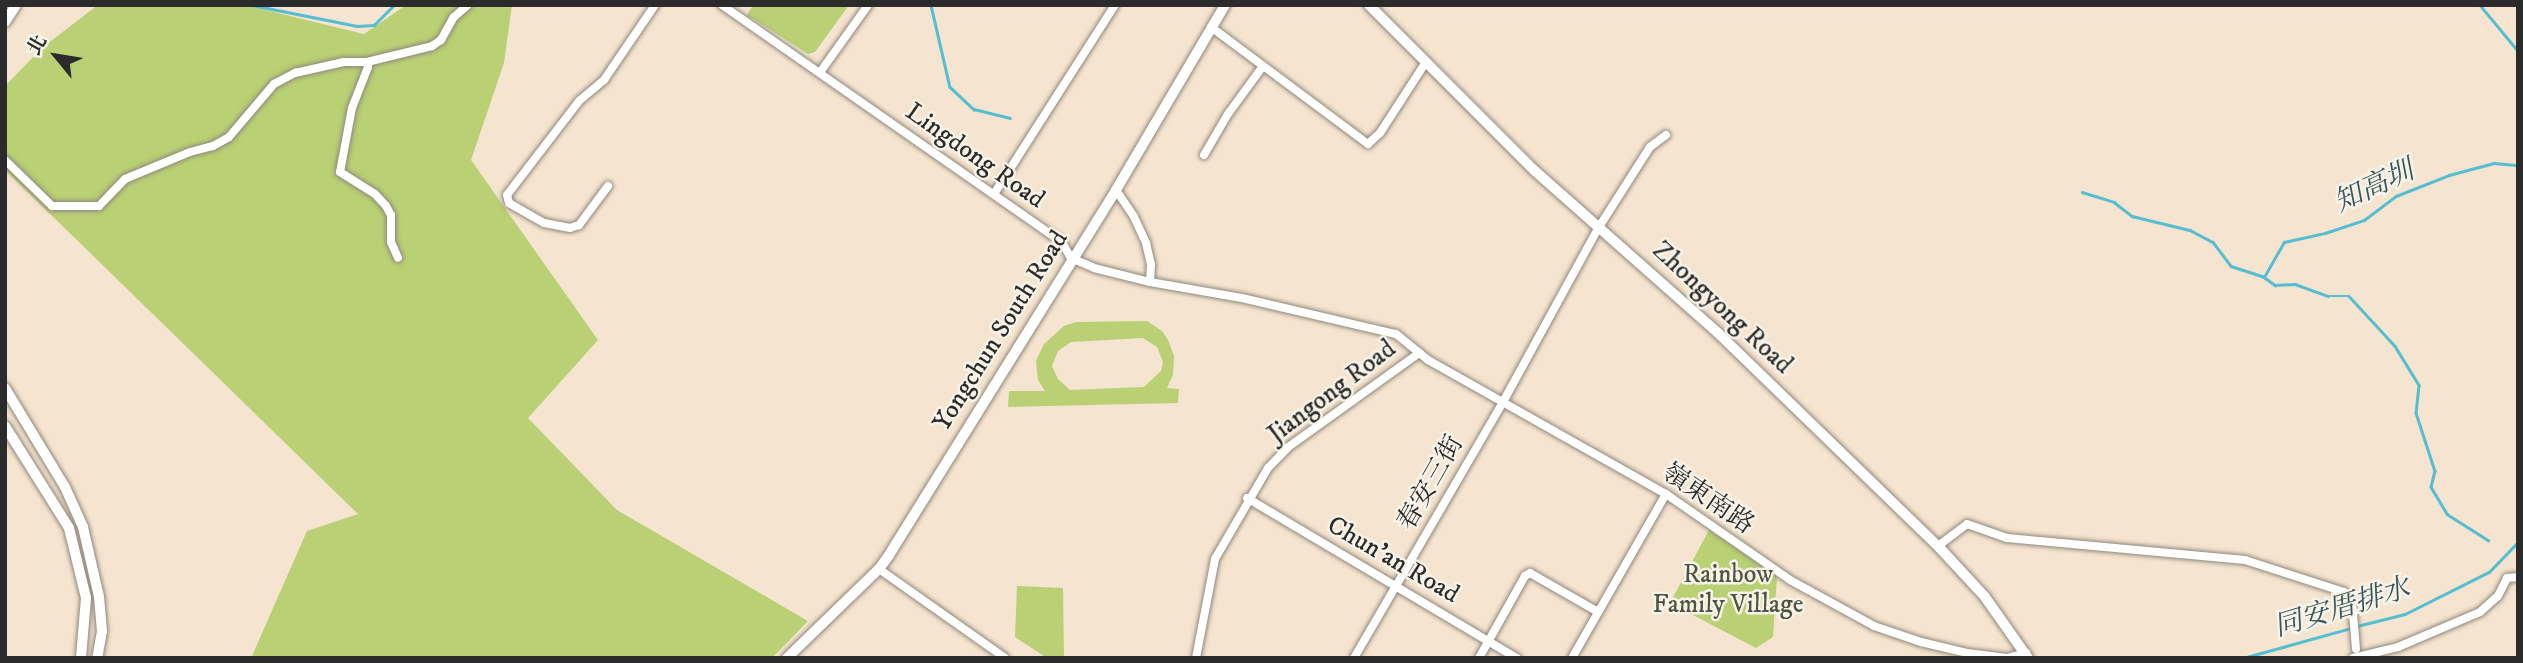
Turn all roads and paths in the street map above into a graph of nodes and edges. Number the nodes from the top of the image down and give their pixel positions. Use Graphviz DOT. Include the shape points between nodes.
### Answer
graph roads {
  1 [pos="16,5"];
  2 [pos="468,5"];
  3 [pos="655,5"];
  4 [pos="722,5"];
  5 [pos="868,5"];
  6 [pos="1115,5"];
  7 [pos="1225,5"];
  8 [pos="1369,5"];
  9 [pos="5,22"];
  10 [pos="1211,27"];
  11 [pos="367,62"];
  12 [pos="1426,62"];
  13 [pos="1263,66"];
  14 [pos="821,71"];
  15 [pos="1666,135"];
  16 [pos="1204,155"];
  17 [pos="5,160"];
  18 [pos="608,186"];
  19 [pos="1115,190"];
  20 [pos="994,194"];
  21 [pos="1599,227"];
  22 [pos="398,258"];
  23 [pos="1071,258"];
  24 [pos="1150,282"];
  25 [pos="1419,353"];
  26 [pos="5,388"];
  27 [pos="1503,402"];
  28 [pos="5,426"];
  29 [pos="1666,494"];
  30 [pos="1247,499"];
  31 [pos="1938,546"];
  32 [pos="879,569"];
  33 [pos="2518,577"];
  34 [pos="1396,586"];
  35 [pos="1598,612"];
  36 [pos="1488,640"];
  37 [pos="2355,653"];
  38 [pos="2027,655"];
  39 [pos="81,658"];
  40 [pos="97,658"];
  41 [pos="787,658"];
  42 [pos="1005,658"];
  43 [pos="1196,658"];
  44 [pos="1354,658"];
  45 [pos="1479,658"];
  46 [pos="1517,658"];
  47 [pos="1572,658"];
  1 -- 9 [label="street"];
  2 -- 11 [label="street" via="432,47"];
  3 -- 18 [label="street" via="604,80 579,101 507,195 509,203 544,223 570,228 579,225"];
  4 -- 14 [label="street, Lingdong Road"];
  5 -- 14 [label="street"];
  6 -- 20 [label="street"];
  7 -- 10 [label="street, Yongchun South Road"];
  8 -- 12 [label="street, Zhongyong Road"];
  10 -- 13 [label="street"];
  10 -- 19 [label="street, Yongchun South Road"];
  11 -- 17 [label="street" via="295,73 274,84 229,136 125,179 99,206 52,206"];
  11 -- 22 [label="street" via="352,108 340,172 386,206"];
  12 -- 13 [label="street" via="1368,144"];
  12 -- 21 [label="street, Zhongyong Road" via="1535,171"];
  13 -- 16 [label="street"];
  14 -- 20 [label="street, Lingdong Road"];
  15 -- 21 [label="street" via="1650,147"];
  19 -- 23 [label="street, Yongchun South Road"];
  19 -- 24 [label="street" via="1146,243"];
  20 -- 23 [label="street, Lingdong Road" via="1062,242"];
  21 -- 27 [label="street"];
  21 -- 31 [label="street, Zhongyong Road" via="1719,334"];
  23 -- 24 [label="street"];
  23 -- 32 [label="street, Yongchun South Road"];
  24 -- 25 [label="street" via="1396,334"];
  25 -- 27 [label="street, 嶺東南路"];
  25 -- 30 [label="street, Jiangong Road" via="1287,448"];
  26 -- 40 [label="street" via="83,527 99,597 102,631"];
  27 -- 29 [label="street, 嶺東南路"];
  27 -- 34 [label="street, 春安三街"];
  28 -- 39 [label="street" via="69,528 86,598"];
  29 -- 35 [label="street"];
  29 -- 38 [label="street, 嶺東南路" via="1790,580 1874,626 1968,653 2011,658"];
  30 -- 34 [label="street, Chun’an Road"];
  30 -- 43 [label="street, Jiangong Road" via="1214,559"];
  31 -- 37 [label="street" via="1967,524 2007,538 2245,560 2344,592 2352,602"];
  31 -- 38 [label="street, Zhongyong Road" via="1985,597"];
  32 -- 41 [label="street, Yongchun South Road"];
  32 -- 42 [label="street"];
  33 -- 37 [label="street" via="2507,578 2498,596 2480,612 2398,647"];
  34 -- 36 [label="street, Chun’an Road"];
  34 -- 44 [label="street, 春安三街"];
  35 -- 36 [label="street" via="1530,573"];
  35 -- 47 [label="street"];
  36 -- 45 [label="street"];
  36 -- 46 [label="street, Chun’an Road"];
}
